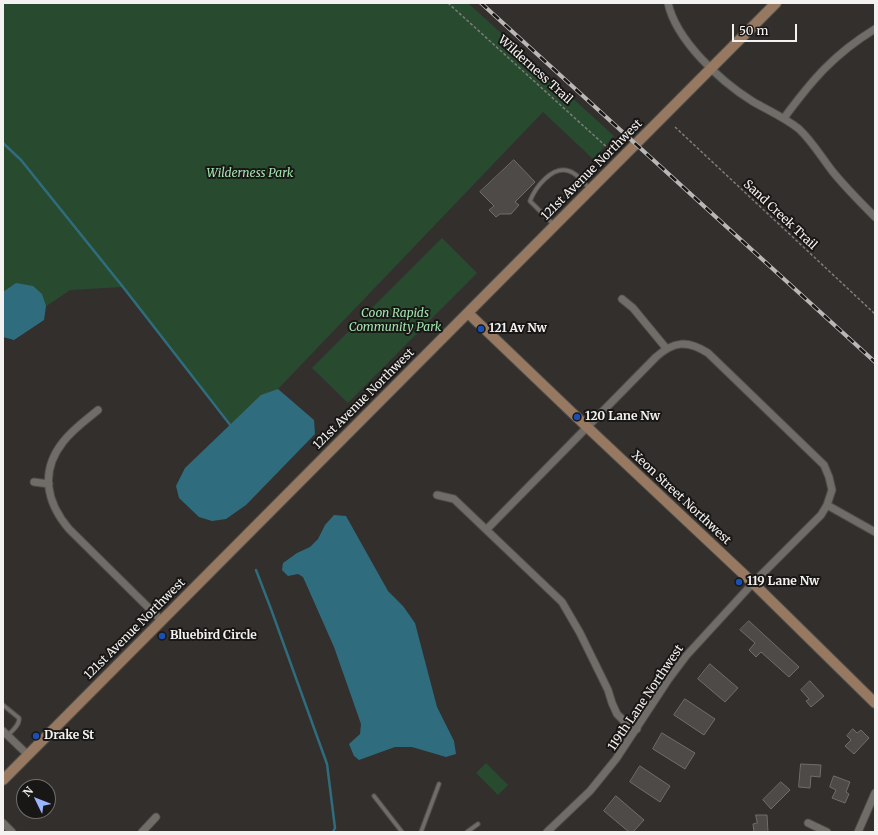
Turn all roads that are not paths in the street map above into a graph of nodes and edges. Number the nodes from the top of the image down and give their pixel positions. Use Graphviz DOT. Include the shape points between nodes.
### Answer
graph roads {
  1 [pos="668,3"];
  2 [pos="776,3"];
  3 [pos="875,29"];
  4 [pos="712,69"];
  5 [pos="784,118"];
  6 [pos="591,189"];
  7 [pos="875,217"];
  8 [pos="555,226"];
  9 [pos="622,298"];
  10 [pos="468,313"];
  11 [pos="666,348"];
  12 [pos="98,410"];
  13 [pos="586,426"];
  14 [pos="34,482"];
  15 [pos="49,484"];
  16 [pos="437,494"];
  17 [pos="827,505"];
  18 [pos="487,529"];
  19 [pos="875,532"];
  20 [pos="753,583"];
  21 [pos="162,621"];
  22 [pos="875,702"];
  23 [pos="3,705"];
  24 [pos="637,728"];
  25 [pos="6,733"];
  26 [pos="28,755"];
  27 [pos="3,780"];
  28 [pos="439,784"];
  29 [pos="875,793"];
  30 [pos="374,796"];
  31 [pos="156,818"];
  32 [pos="3,823"];
  33 [pos="808,823"];
  34 [pos="478,824"];
  35 [pos="12,832"];
  36 [pos="142,832"];
  37 [pos="402,832"];
  38 [pos="421,832"];
  39 [pos="467,832"];
  40 [pos="547,832"];
  41 [pos="827,832"];
  42 [pos="858,832"];
  1 -- 4 [label="street" via="685,40"];
  2 -- 4 [label="street, 121st Avenue Northwest"];
  3 -- 5 [label="street" via="823,69"];
  4 -- 5 [label="street" via="739,92"];
  4 -- 6 [label="street, 121st Avenue Northwest"];
  5 -- 7 [label="street" via="804,135 848,190"];
  6 -- 8 [label="street, 121st Avenue Northwest"];
  6 -- 8 [label="lane" via="569,171 558,170 552,173 530,201"];
  8 -- 10 [label="street, 121st Avenue Northwest"];
  9 -- 11 [label="street"];
  10 -- 13 [label="street, Xeon Street Northwest"];
  10 -- 21 [label="street, 121st Avenue Northwest"];
  11 -- 13 [label="street"];
  11 -- 17 [label="street" via="687,344 697,346 708,353 824,465 832,490"];
  12 -- 15 [label="street" via="63,442 50,470"];
  13 -- 18 [label="street"];
  13 -- 20 [label="street, Xeon Street Northwest"];
  14 -- 15 [label="street"];
  15 -- 21 [label="street" via="51,500 62,521"];
  16 -- 18 [label="street" via="454,499"];
  17 -- 19 [label="street"];
  17 -- 20 [label="street, 119th Lane Northwest" via="821,515"];
  18 -- 24 [label="street" via="562,602 608,690 617,714"];
  20 -- 22 [label="street, Xeon Street Northwest"];
  20 -- 24 [label="street, 119th Lane Northwest" via="686,656"];
  21 -- 26 [label="street, 121st Avenue Northwest"];
  23 -- 25 [label="lane" via="20,720"];
  24 -- 40 [label="street, 119th Lane Northwest" via="616,760 590,791"];
  25 -- 26 [label="street"];
  26 -- 27 [label="street, 121st Avenue Northwest"];
  28 -- 38 [label="lane"];
  29 -- 42 [label="street"];
  30 -- 37 [label="lane"];
  31 -- 36 [label="street"];
  32 -- 35 [label="street"];
  33 -- 41 [label="street"];
  34 -- 39 [label="lane"];
}
